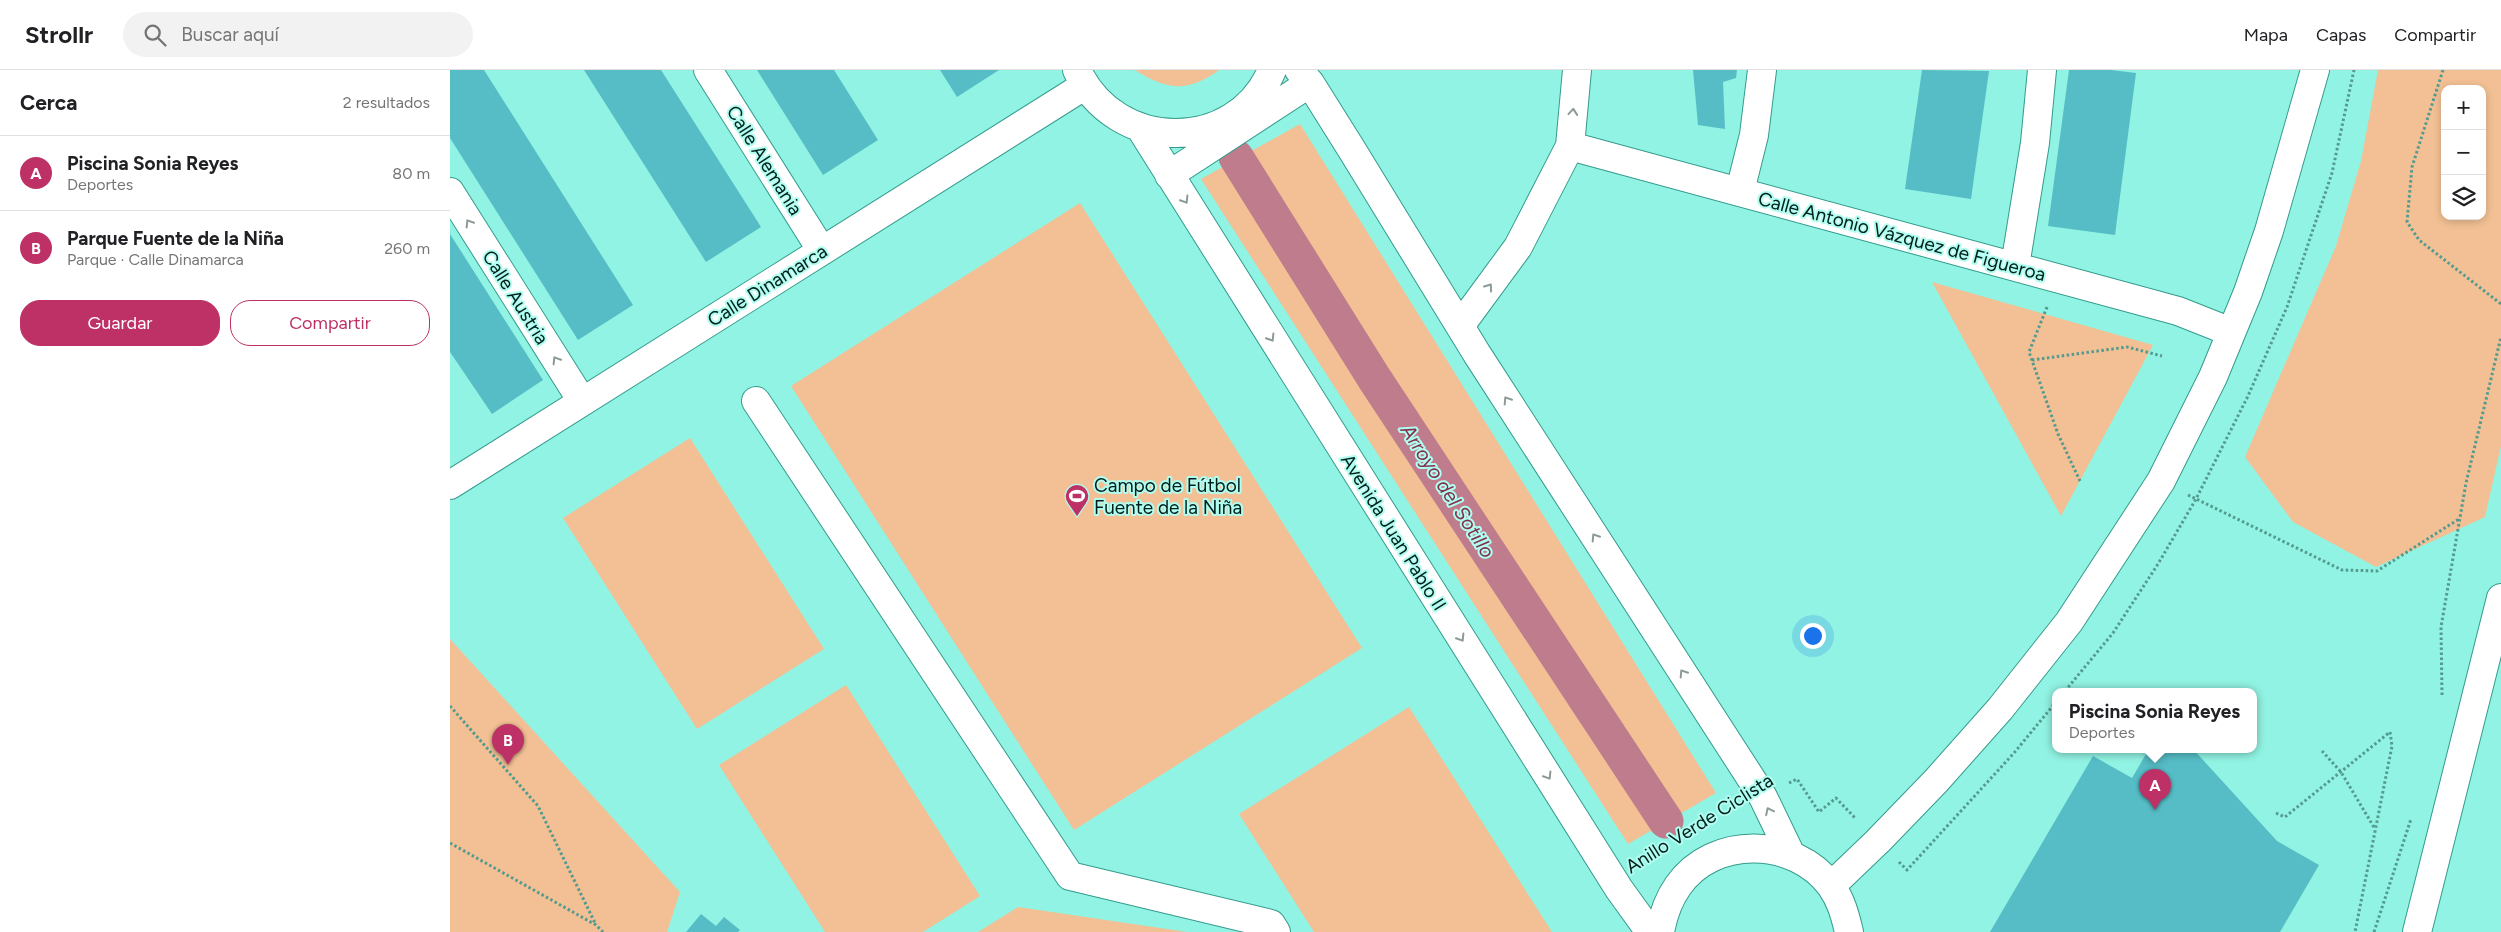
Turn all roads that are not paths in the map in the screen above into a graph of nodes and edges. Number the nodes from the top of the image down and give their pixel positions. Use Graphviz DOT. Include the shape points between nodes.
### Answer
graph roads {
  1 [pos="708,70"];
  2 [pos="1272,70"];
  3 [pos="1577,70"];
  4 [pos="1762,70"];
  5 [pos="2042,70"];
  6 [pos="2315,70"];
  7 [pos="1304,77"];
  8 [pos="1081,78"];
  9 [pos="1141,129"];
  10 [pos="1570,146"];
  11 [pos="1169,175"];
  12 [pos="1740,191"];
  13 [pos="450,192"];
  14 [pos="822,251"];
  15 [pos="2015,266"];
  16 [pos="1460,326"];
  17 [pos="2231,332"];
  18 [pos="582,401"];
  19 [pos="756,401"];
  20 [pos="450,485"];
  21 [pos="2501,598"];
  22 [pos="1791,855"];
  23 [pos="1831,886"];
  24 [pos="1276,932"];
  25 [pos="1650,932"];
  26 [pos="1660,932"];
  27 [pos="1849,932"];
  28 [pos="2417,932"];
  1 -- 14 [label="street, Calle Alemania"];
  2 -- 9 [label="street" via="1266,86 1241,112 1208,129 1173,134"];
  10 -- 3 [label="street, one-way"];
  4 -- 12 [label="street" via="1754,135"];
  5 -- 15 [label="street" via="2035,143"];
  6 -- 17 [label="street" via="2269,231"];
  7 -- 11 [label="street"];
  7 -- 16 [label="street"];
  8 -- 9 [label="street" via="1097,101 1118,118"];
  8 -- 14 [label="street, Calle Dinamarca"];
  9 -- 11 [label="street, Avenida Juan Pablo II"];
  10 -- 12 [label="street, Calle Antonio Vázquez de Figueroa"];
  16 -- 10 [label="street, one-way" via="1518,247"];
  11 -- 25 [label="street, Avenida Juan Pablo II, one-way" via="1608,872"];
  12 -- 15 [label="street, Calle Antonio Vázquez de Figueroa"];
  18 -- 13 [label="street, Calle Austria, one-way"];
  14 -- 18 [label="street, Calle Dinamarca"];
  15 -- 17 [label="street, Calle Antonio Vázquez de Figueroa" via="2178,311"];
  22 -- 16 [label="street, one-way" via="1763,798"];
  17 -- 23 [label="street" via="2161,481 2069,622 2006,702 1936,781"];
  18 -- 20 [label="street, Calle Dinamarca"];
  19 -- 24 [label="street" via="1070,876 1270,924"];
  21 -- 28 [label="street"];
  22 -- 23 [label="street" via="1813,867"];
  22 -- 26 [label="street" via="1760,848 1729,851 1701,864 1678,885 1664,912"];
  23 -- 27 [label="street" via="1844,909"];
}
